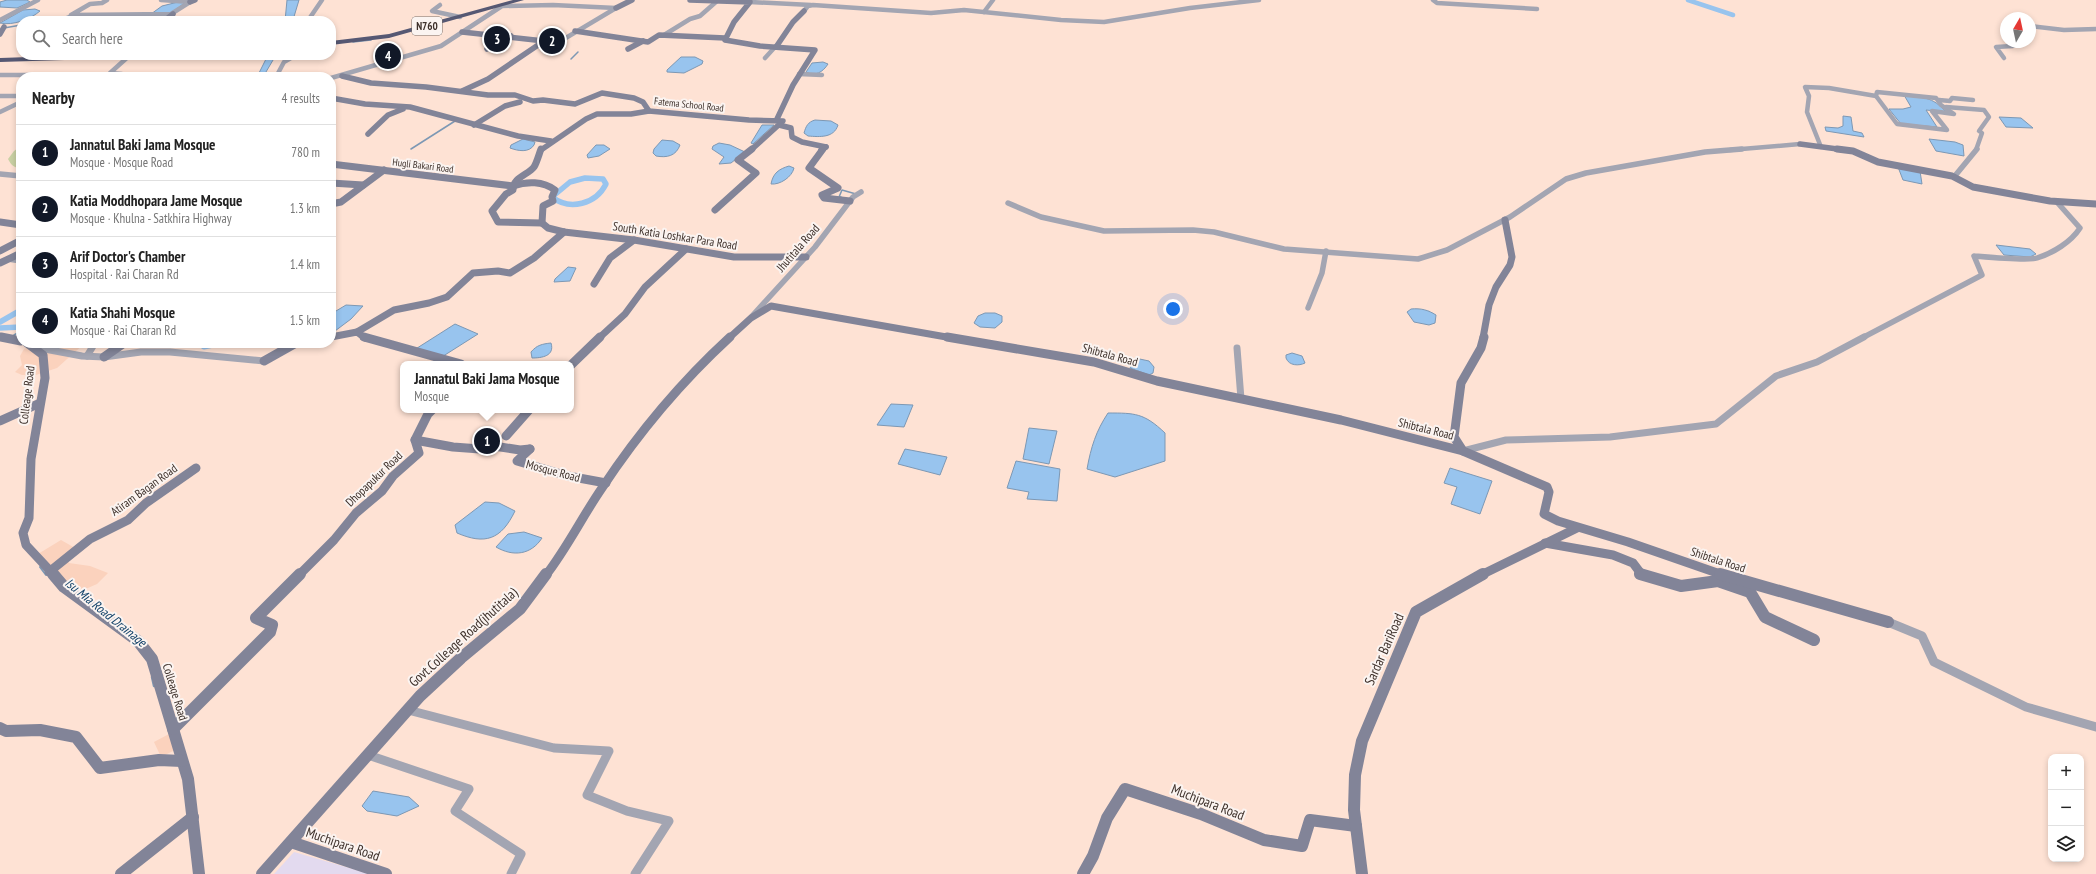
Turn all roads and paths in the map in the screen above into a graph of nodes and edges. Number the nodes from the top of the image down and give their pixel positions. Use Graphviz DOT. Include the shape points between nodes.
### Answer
graph roads {
  1 [pos="38,0"];
  2 [pos="107,0"];
  3 [pos="161,0"];
  4 [pos="322,0"];
  5 [pos="521,0"];
  6 [pos="632,0"];
  7 [pos="690,0"];
  8 [pos="727,0"];
  9 [pos="993,0"];
  10 [pos="1259,0"];
  11 [pos="1433,0"];
  12 [pos="192,1"];
  13 [pos="717,1"];
  14 [pos="750,2"];
  15 [pos="795,2"];
  16 [pos="440,5"];
  17 [pos="813,5"];
  18 [pos="502,6"];
  19 [pos="616,8"];
  20 [pos="1537,9"];
  21 [pos="804,11"];
  22 [pos="984,12"];
  23 [pos="173,14"];
  24 [pos="170,16"];
  25 [pos="311,16"];
  26 [pos="460,17"];
  27 [pos="0,20"];
  28 [pos="2,27"];
  29 [pos="2036,27"];
  30 [pos="2096,29"];
  31 [pos="575,31"];
  32 [pos="462,32"];
  33 [pos="0,34"];
  34 [pos="664,35"];
  35 [pos="511,36"];
  36 [pos="725,38"];
  37 [pos="643,41"];
  38 [pos="336,42"];
  39 [pos="541,43"];
  40 [pos="775,47"];
  41 [pos="2000,47"];
  42 [pos="628,49"];
  43 [pos="487,50"];
  44 [pos="765,58"];
  45 [pos="2004,58"];
  46 [pos="0,60"];
  47 [pos="16,60"];
  48 [pos="126,60"];
  49 [pos="287,60"];
  50 [pos="111,72"];
  51 [pos="279,72"];
  52 [pos="799,74"];
  53 [pos="0,75"];
  54 [pos="16,75"];
  55 [pos="822,75"];
  56 [pos="342,76"];
  57 [pos="336,77"];
  58 [pos="462,91"];
  59 [pos="0,96"];
  60 [pos="16,96"];
  61 [pos="1876,96"];
  62 [pos="336,99"];
  63 [pos="1939,100"];
  64 [pos="1973,100"];
  65 [pos="520,102"];
  66 [pos="16,104"];
  67 [pos="410,107"];
  68 [pos="1946,107"];
  69 [pos="649,111"];
  70 [pos="0,112"];
  71 [pos="778,122"];
  72 [pos="474,125"];
  73 [pos="368,134"];
  74 [pos="549,142"];
  75 [pos="538,143"];
  76 [pos="1800,144"];
  77 [pos="1821,147"];
  78 [pos="336,165"];
  79 [pos="384,170"];
  80 [pos="0,174"];
  81 [pos="16,176"];
  82 [pos="1954,177"];
  83 [pos="336,183"];
  84 [pos="363,185"];
  85 [pos="513,186"];
  86 [pos="861,192"];
  87 [pos="850,201"];
  88 [pos="2056,201"];
  89 [pos="336,203"];
  90 [pos="1008,203"];
  91 [pos="2096,204"];
  92 [pos="715,210"];
  93 [pos="1505,220"];
  94 [pos="0,222"];
  95 [pos="542,223"];
  96 [pos="16,224"];
  97 [pos="564,232"];
  98 [pos="634,240"];
  99 [pos="16,243"];
  100 [pos="686,249"];
  101 [pos="1326,250"];
  102 [pos="0,251"];
  103 [pos="16,255"];
  104 [pos="806,257"];
  105 [pos="8,259"];
  106 [pos="16,260"];
  107 [pos="0,263"];
  108 [pos="594,284"];
  109 [pos="1308,308"];
  110 [pos="751,318"];
  111 [pos="357,332"];
  112 [pos="336,336"];
  113 [pos="0,337"];
  114 [pos="16,339"];
  115 [pos="34,348"];
  116 [pos="46,348"];
  117 [pos="92,348"];
  118 [pos="117,348"];
  119 [pos="287,348"];
  120 [pos="1237,348"];
  121 [pos="87,356"];
  122 [pos="104,357"];
  123 [pos="264,361"];
  124 [pos="450,361"];
  125 [pos="574,362"];
  126 [pos="1241,399"];
  127 [pos="40,402"];
  128 [pos="429,413"];
  129 [pos="526,413"];
  130 [pos="0,421"];
  131 [pos="506,436"];
  132 [pos="415,440"];
  133 [pos="1463,451"];
  134 [pos="620,464"];
  135 [pos="196,468"];
  136 [pos="606,483"];
  137 [pos="1577,528"];
  138 [pos="1545,543"];
  139 [pos="50,572"];
  140 [pos="1888,622"];
  141 [pos="1814,640"];
  142 [pos="408,710"];
  143 [pos="2096,727"];
  144 [pos="173,729"];
  145 [pos="2,732"];
  146 [pos="368,755"];
  147 [pos="182,761"];
  148 [pos="193,817"];
  149 [pos="1356,826"];
  150 [pos="291,842"];
  151 [pos="121,874"];
  152 [pos="198,874"];
  153 [pos="262,874"];
  154 [pos="386,874"];
  155 [pos="511,874"];
  156 [pos="635,874"];
  157 [pos="1083,874"];
  158 [pos="1362,874"];
  1 -- 27 [label="street"];
  2 -- 23 [label="street" via="90,4 71,15"];
  3 -- 12 [label="street"];
  4 -- 25 [label="street"];
  5 -- 18 [label="highway, N760"];
  6 -- 19 [label="street"];
  7 -- 13 [label="street"];
  8 -- 13 [label="street"];
  8 -- 14 [label="street"];
  9 -- 22 [label="street"];
  10 -- 22 [label="street" via="1104,22"];
  11 -- 20 [label="street" via="1444,4"];
  12 -- 23 [label="street"];
  13 -- 34 [label="street" via="700,16 690,19"];
  14 -- 15 [label="street"];
  14 -- 36 [label="street"];
  15 -- 17 [label="street"];
  16 -- 26 [label="street" via="432,11"];
  17 -- 21 [label="street"];
  17 -- 22 [label="street" via="911,13 960,10"];
  18 -- 19 [label="street"];
  18 -- 26 [label="highway, N760"];
  18 -- 32 [label="street"];
  19 -- 31 [label="street"];
  21 -- 40 [label="street"];
  23 -- 24 [label="street"];
  26 -- 38 [label="highway, N760" via="388,36"];
  28 -- 33 [label="street"];
  29 -- 30 [label="street" via="2064,30"];
  31 -- 37 [label="street"];
  31 -- 39 [label="street" via="554,45"];
  32 -- 35 [label="street"];
  32 -- 56 [label="street" via="441,46"];
  34 -- 36 [label="street"];
  34 -- 37 [label="street" via="659,35 648,42"];
  35 -- 39 [label="street" via="544,41"];
  35 -- 43 [label="street"];
  36 -- 40 [label="street"];
  37 -- 42 [label="street"];
  39 -- 58 [label="street" via="488,79"];
  40 -- 44 [label="street"];
  40 -- 52 [label="street" via="815,50"];
  41 -- 45 [label="street" via="1996,47"];
  46 -- 47 [label="highway"];
  48 -- 50 [label="street"];
  49 -- 51 [label="street"];
  52 -- 55 [label="street"];
  52 -- 71 [label="street"];
  53 -- 54 [label="street"];
  56 -- 57 [label="street"];
  56 -- 58 [label="street, Fatema School Road" via="372,83"];
  58 -- 69 [label="street, Fatema School Road" via="488,95 515,95 534,101 575,104 602,93 634,98 643,102"];
  59 -- 60 [label="street"];
  61 -- 63 [label="street" via="1877,92 1885,92"];
  61 -- 68 [label="street" via="1897,124 1947,130 1932,111 1954,114"];
  61 -- 77 [label="street" via="1829,88 1805,87 1809,96 1807,112"];
  62 -- 67 [label="street"];
  63 -- 64 [label="street"];
  63 -- 68 [label="street" via="1941,105"];
  65 -- 72 [label="street" via="504,106"];
  66 -- 70 [label="street"];
  67 -- 72 [label="street"];
  67 -- 73 [label="street" via="388,114 378,121"];
  68 -- 82 [label="street" via="1984,110 1989,117 1979,131 1982,133 1981,142"];
  69 -- 71 [label="street, Fatema School Road"];
  69 -- 74 [label="street" via="597,114"];
  71 -- 87 [label="street" via="791,128 792,137 802,142 826,146 810,168 838,188 822,195 824,198"];
  71 -- 92 [label="street" via="755,147 738,160 756,173"];
  72 -- 74 [label="street"];
  74 -- 75 [label="street"];
  74 -- 85 [label="street" via="541,149 534,167"];
  76 -- 77 [label="street"];
  76 -- 93 [label="street" via="1705,152 1586,173 1566,179"];
  77 -- 82 [label="street" via="1853,151 1878,162"];
  78 -- 79 [label="street, Hugli Bakari Road"];
  79 -- 84 [label="street"];
  79 -- 85 [label="street, Hugli Bakari Road"];
  80 -- 81 [label="street"];
  82 -- 88 [label="street" via="1973,187"];
  83 -- 84 [label="street"];
  84 -- 89 [label="street"];
  85 -- 95 [label="street" via="523,183 540,184 556,190 552,197 553,201 543,206"];
  85 -- 95 [label="street, South Katia Loshkar Para Road" via="513,190 506,194 492,211 498,222"];
  86 -- 87 [label="street, Jhutitala Road"];
  87 -- 104 [label="street, Jhutitala Road"];
  88 -- 91 [label="street"];
  88 -- 133 [label="street" via="2080,228 2074,237 2063,245 2036,259 1974,256 1982,275 1817,362 1776,376 1716,424 1610,437 1506,440"];
  90 -- 101 [label="street" via="1041,217 1104,231 1170,229 1214,232 1284,249"];
  93 -- 101 [label="street" via="1447,250 1418,259"];
  93 -- 133 [label="street, Shibtala Road" via="1512,257 1489,305 1481,348 1461,383 1457,404 1454,436"];
  94 -- 96 [label="street"];
  95 -- 97 [label="street, South Katia Loshkar Para Road" via="548,228"];
  97 -- 98 [label="street, South Katia Loshkar Para Road"];
  97 -- 111 [label="street" via="534,258 510,273 473,273 447,297 394,310"];
  98 -- 100 [label="street, South Katia Loshkar Para Road"];
  98 -- 108 [label="street" via="617,250 606,261"];
  99 -- 102 [label="street"];
  100 -- 104 [label="street, South Katia Loshkar Para Road" via="734,257"];
  100 -- 125 [label="street" via="645,287 625,314"];
  101 -- 109 [label="street" via="1322,273"];
  103 -- 105 [label="street"];
  104 -- 110 [label="street, Jhutitala Road"];
  105 -- 106 [label="street"];
  105 -- 107 [label="street"];
  110 -- 126 [label="street, Shibtala Road" via="771,306 991,346 1070,357 1157,381"];
  110 -- 134 [label="street, Shibtala Road" via="701,364 668,400 646,425"];
  111 -- 112 [label="street"];
  111 -- 124 [label="street" via="366,339"];
  113 -- 114 [label="street"];
  115 -- 127 [label="street, Colleage Road" via="43,355 45,363"];
  116 -- 121 [label="street"];
  117 -- 121 [label="street"];
  118 -- 122 [label="street"];
  119 -- 123 [label="street"];
  120 -- 126 [label="street"];
  121 -- 122 [label="street"];
  122 -- 123 [label="street" via="141,352 170,352"];
  126 -- 133 [label="street, Shibtala Road" via="1349,422"];
  127 -- 130 [label="street"];
  127 -- 139 [label="street, Colleage Road" via="31,460 29,518 23,533 26,545"];
  128 -- 132 [label="street, Dhopapukur Road"];
  129 -- 131 [label="street"];
  132 -- 136 [label="street, Mosque Road" via="453,447 480,449 492,445 519,451 530,449 517,461 568,476"];
  132 -- 144 [label="street, Dhopapukur Road" via="419,453 393,476 382,491 356,514 334,540 256,618 272,625 270,632"];
  133 -- 137 [label="street, Shibtala Road" via="1547,487 1549,492 1544,514"];
  134 -- 136 [label="street, Govt.Colleage Road(jhutitala)"];
  135 -- 139 [label="street, Atiram Bagan Road" via="161,491 133,517 90,539 66,556"];
  136 -- 142 [label="street, Govt.Colleage Road(jhutitala)" via="565,550 520,609 460,658"];
  137 -- 138 [label="street, Sardar BariRoad"];
  137 -- 140 [label="street, Shibtala Road" via="1628,542 1711,572"];
  138 -- 141 [label="street" via="1613,555 1633,563 1640,575 1681,586 1718,581 1750,592 1765,617"];
  138 -- 149 [label="street, Sardar BariRoad" via="1416,612 1362,741 1355,774"];
  139 -- 144 [label="street, Colleage Road" via="64,587 138,641 152,659"];
  140 -- 143 [label="street" via="1922,636 1934,662 2026,707"];
  142 -- 146 [label="street, Govt.Colleage Road(jhutitala)"];
  142 -- 156 [label="street" via="554,748 609,751 587,795 627,811 669,821"];
  144 -- 147 [label="street, Colleage Road"];
  145 -- 147 [label="street" via="40,730 76,736 100,768 159,760"];
  146 -- 150 [label="street, Govt.Colleage Road(jhutitala)"];
  146 -- 155 [label="street" via="469,789 455,811 521,854"];
  147 -- 148 [label="street, Colleage Road" via="188,779"];
  148 -- 151 [label="street"];
  148 -- 152 [label="street, Colleage Road"];
  149 -- 157 [label="street, Muchipara Road" via="1310,820 1302,846 1295,845 1264,840 1201,814 1125,789 1107,818 1093,856"];
  149 -- 158 [label="street, Sardar BariRoad"];
  150 -- 153 [label="street, Govt.Colleage Road(jhutitala)"];
  150 -- 154 [label="street, Muchipara Road"];
}
